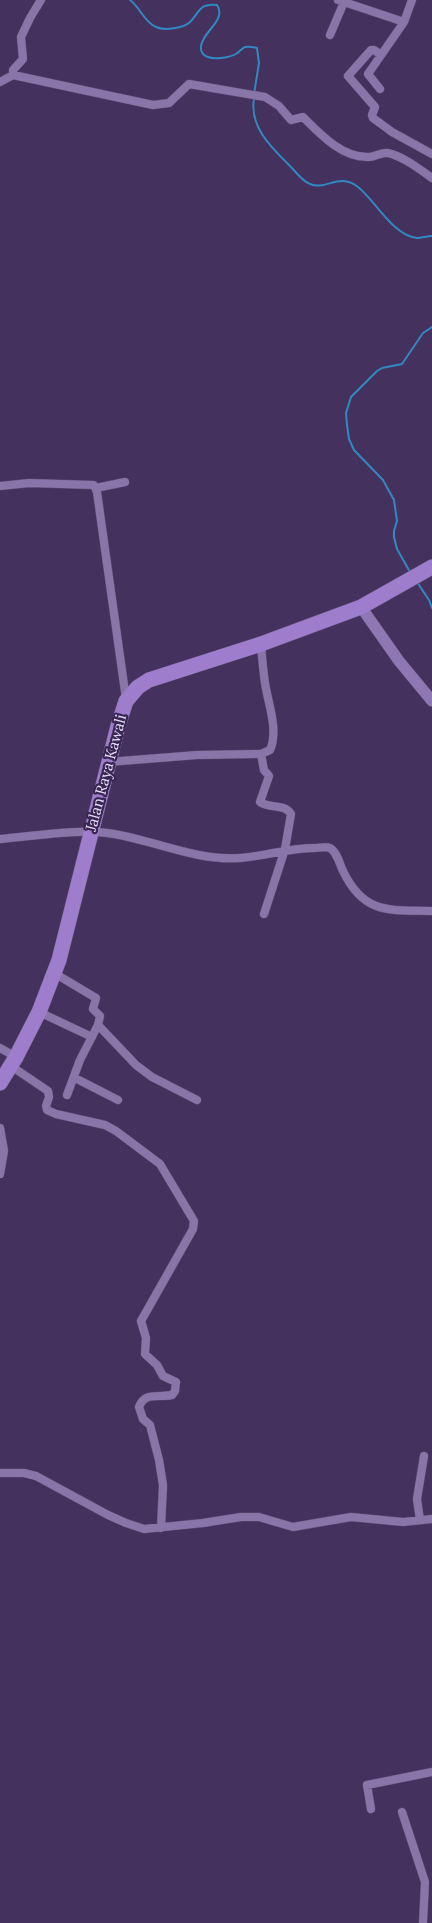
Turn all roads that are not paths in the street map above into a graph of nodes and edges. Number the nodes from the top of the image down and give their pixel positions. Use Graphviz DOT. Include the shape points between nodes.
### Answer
graph roads {
  1 [pos="42,0"];
  2 [pos="412,0"];
  3 [pos="341,1"];
  4 [pos="404,22"];
  5 [pos="330,36"];
  6 [pos="381,55"];
  7 [pos="13,75"];
  8 [pos="0,82"];
  9 [pos="380,89"];
  10 [pos="432,154"];
  11 [pos="432,178"];
  12 [pos="125,482"];
  13 [pos="0,486"];
  14 [pos="96,488"];
  15 [pos="428,569"];
  16 [pos="361,607"];
  17 [pos="260,644"];
  18 [pos="126,701"];
  19 [pos="432,701"];
  20 [pos="261,754"];
  21 [pos="108,762"];
  22 [pos="90,832"];
  23 [pos="0,839"];
  24 [pos="285,849"];
  25 [pos="431,910"];
  26 [pos="264,914"];
  27 [pos="54,973"];
  28 [pos="39,1012"];
  29 [pos="98,1025"];
  30 [pos="92,1037"];
  31 [pos="0,1048"];
  32 [pos="14,1062"];
  33 [pos="75,1078"];
  34 [pos="0,1084"];
  35 [pos="67,1095"];
  36 [pos="118,1100"];
  37 [pos="197,1100"];
  38 [pos="0,1128"];
  39 [pos="0,1174"];
  40 [pos="424,1456"];
  41 [pos="0,1473"];
  42 [pos="432,1519"];
  43 [pos="420,1520"];
  44 [pos="161,1528"];
  45 [pos="432,1772"];
  46 [pos="371,1809"];
  47 [pos="402,1812"];
  48 [pos="423,1923"];
  1 -- 7 [label="street" via="23,30 20,43 22,59"];
  2 -- 4 [label="street"];
  3 -- 4 [label="street"];
  3 -- 5 [label="street"];
  4 -- 6 [label="street"];
  6 -- 9 [label="street" via="368,74"];
  6 -- 10 [label="street" via="371,50 348,76 376,107 373,118"];
  7 -- 8 [label="street"];
  7 -- 11 [label="street" via="153,105 169,103 189,84 265,97 279,106 291,120 303,117 325,140 339,148 369,157 385,152 404,159"];
  12 -- 14 [label="street"];
  13 -- 14 [label="street" via="88,484"];
  14 -- 18 [label="street"];
  15 -- 16 [label="highway, Jalan Raya Kawali"];
  16 -- 17 [label="highway, Jalan Raya Kawali"];
  16 -- 19 [label="street"];
  17 -- 18 [label="highway, Jalan Raya Kawali" via="149,680"];
  17 -- 20 [label="street" via="272,735 270,750"];
  18 -- 21 [label="highway, Jalan Raya Kawali"];
  20 -- 21 [label="street" via="205,754"];
  20 -- 24 [label="street" via="264,770 269,776 260,802 285,808 290,814"];
  21 -- 22 [label="highway, Jalan Raya Kawali"];
  22 -- 23 [label="street"];
  22 -- 24 [label="street" via="113,834 214,857 240,858"];
  22 -- 27 [label="highway, Jalan Raya Kawali"];
  24 -- 25 [label="street" via="330,849 353,889 364,901 396,910"];
  24 -- 26 [label="street"];
  27 -- 28 [label="highway, Jalan Raya Kawali"];
  27 -- 29 [label="street" via="96,998 93,1008 100,1014"];
  28 -- 30 [label="street"];
  28 -- 32 [label="highway, Jalan Raya Kawali"];
  29 -- 30 [label="street"];
  29 -- 37 [label="street" via="152,1077"];
  30 -- 33 [label="street"];
  31 -- 32 [label="street"];
  32 -- 34 [label="highway, Jalan Raya Kawali"];
  32 -- 44 [label="street" via="48,1091 46,1106 52,1113 105,1125 160,1164 194,1221 193,1229 141,1321 146,1338 145,1354 163,1376 176,1382 174,1394 146,1397 139,1407 143,1419 150,1425 160,1460"];
  33 -- 35 [label="street"];
  33 -- 36 [label="street"];
  38 -- 39 [label="street" via="4,1150"];
  40 -- 43 [label="street" via="417,1499"];
  41 -- 44 [label="street" via="36,1476 126,1524 144,1529"];
  42 -- 43 [label="street"];
  43 -- 44 [label="street" via="403,1522 351,1517 293,1527 259,1517 241,1517"];
  45 -- 46 [label="street" via="367,1785"];
  47 -- 48 [label="street" via="425,1882"];
}
